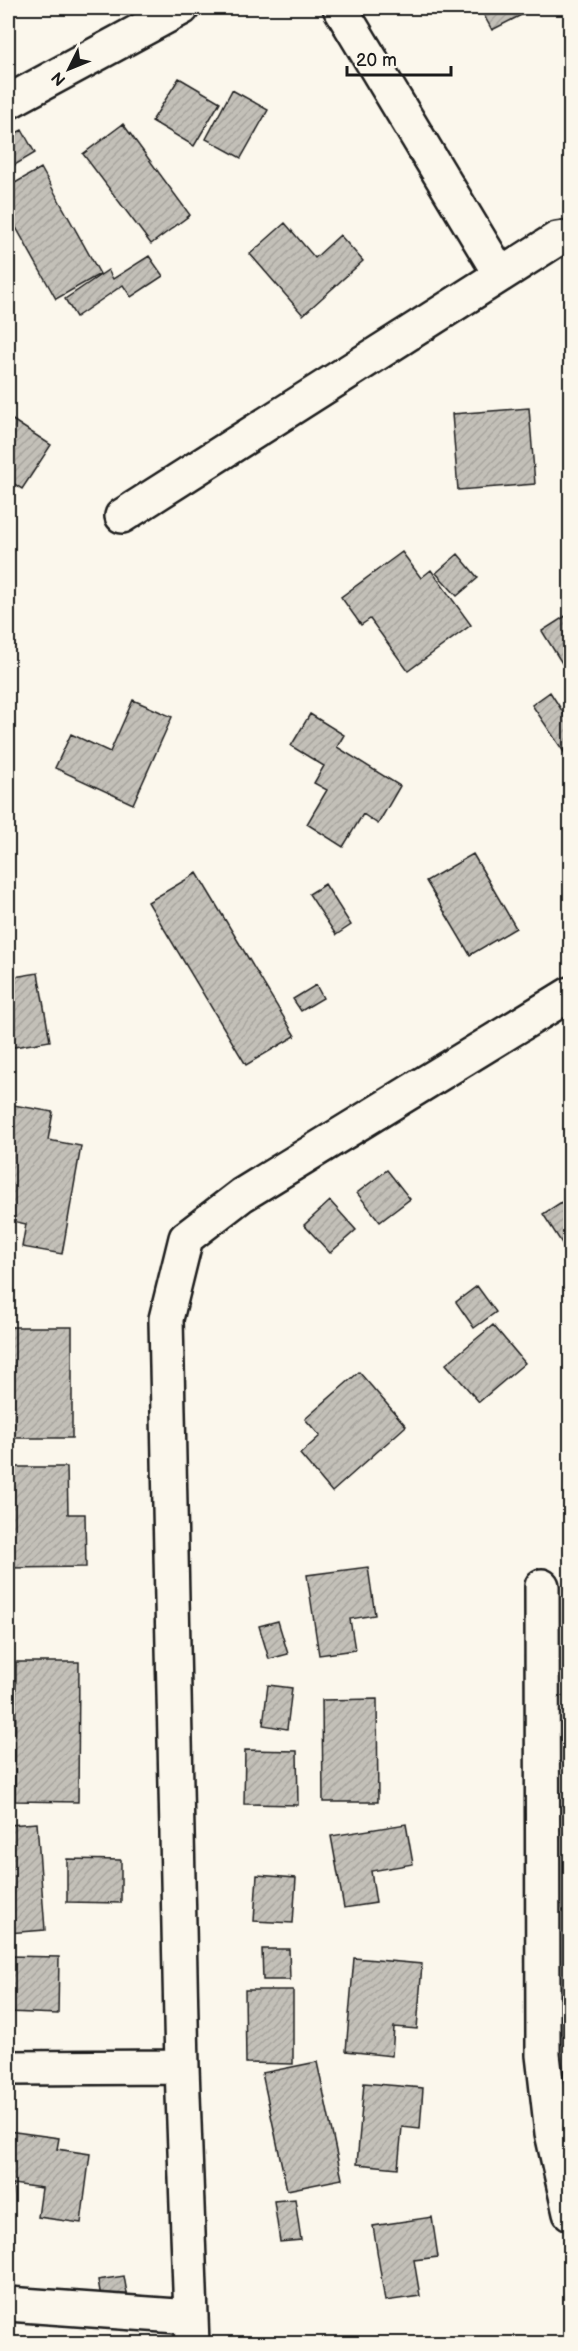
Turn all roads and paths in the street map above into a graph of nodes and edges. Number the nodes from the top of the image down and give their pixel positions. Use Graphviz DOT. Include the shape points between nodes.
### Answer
graph roads {
  1 [pos="182,8"];
  2 [pos="340,8"];
  3 [pos="8,102"];
  4 [pos="570,237"];
  5 [pos="500,274"];
  6 [pos="122,516"];
  7 [pos="570,994"];
  8 [pos="542,1586"];
  9 [pos="182,2067"];
  10 [pos="8,2068"];
  11 [pos="570,2213"];
  12 [pos="8,2304"];
  13 [pos="192,2330"];
  1 -- 3 [label="street"];
  2 -- 5 [label="street"];
  4 -- 5 [label="street" via="556,239"];
  5 -- 6 [label="street"];
  7 -- 9 [label="street" via="242,1194 186,1238 166,1319"];
  8 -- 11 [label="street" via="543,2055 552,2133"];
  9 -- 10 [label="street"];
  9 -- 13 [label="street"];
  12 -- 13 [label="street"];
}
